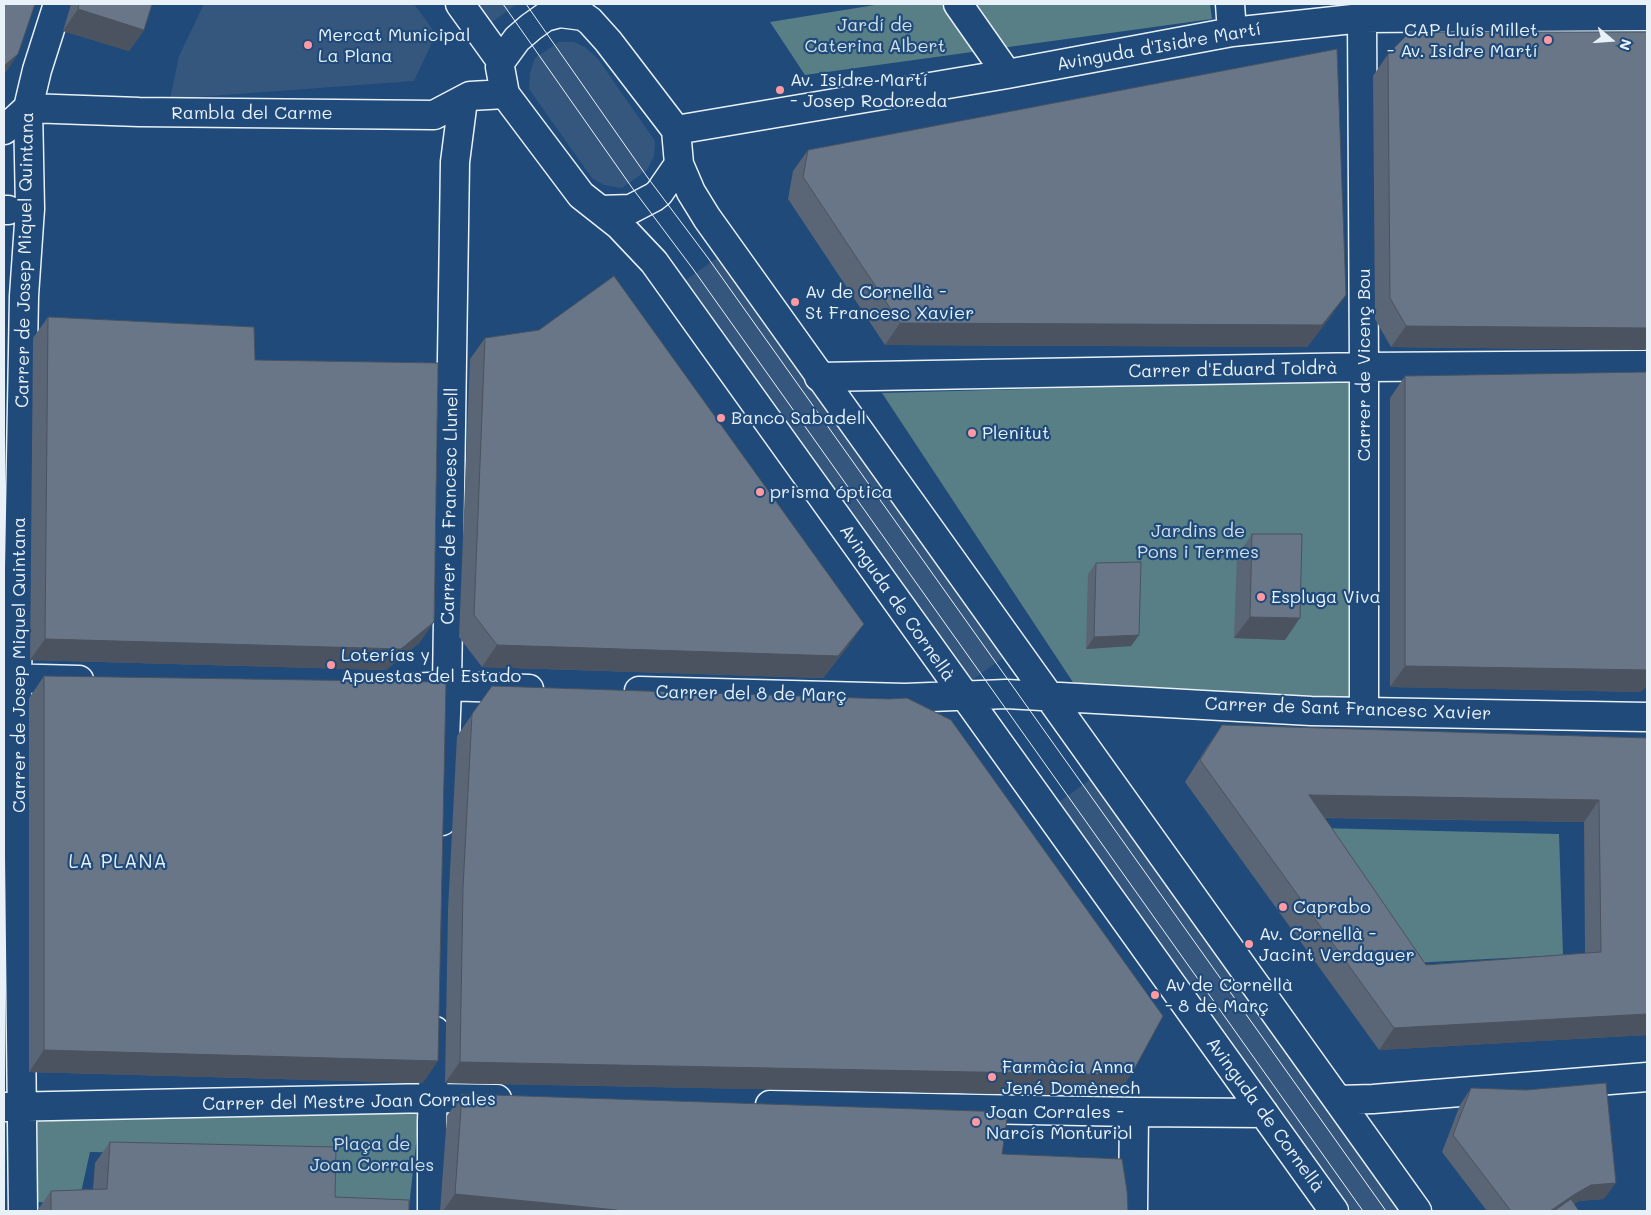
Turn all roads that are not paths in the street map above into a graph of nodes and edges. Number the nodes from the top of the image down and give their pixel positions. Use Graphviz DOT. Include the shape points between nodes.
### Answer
graph roads {
  1 [pos="58,4"];
  2 [pos="460,4"];
  3 [pos="958,4"];
  4 [pos="1230,4"];
  5 [pos="569,9"];
  6 [pos="1647,16"];
  7 [pos="1362,18"];
  8 [pos="1232,32"];
  9 [pos="501,61"];
  10 [pos="1007,74"];
  11 [pos="505,94"];
  12 [pos="463,100"];
  13 [pos="28,108"];
  14 [pos="4,130"];
  15 [pos="676,130"];
  16 [pos="679,164"];
  17 [pos="600,210"];
  18 [pos="14,297"];
  19 [pos="1647,365"];
  20 [pos="1364,368"];
  21 [pos="819,377"];
  22 [pos="10,678"];
  23 [pos="106,680"];
  24 [pos="447,686"];
  25 [pos="382,687"];
  26 [pos="549,689"];
  27 [pos="618,691"];
  28 [pos="964,696"];
  29 [pos="1049,697"];
  30 [pos="1364,712"];
  31 [pos="1647,717"];
  32 [pos="442,842"];
  33 [pos="436,1010"];
  34 [pos="1647,1077"];
  35 [pos="432,1098"];
  36 [pos="526,1100"];
  37 [pos="1339,1100"];
  38 [pos="742,1104"];
  39 [pos="13,1108"];
  40 [pos="1134,1112"];
  41 [pos="1264,1113"];
  42 [pos="23,1211"];
  43 [pos="432,1211"];
  44 [pos="1133,1211"];
  45 [pos="1334,1211"];
  46 [pos="1418,1211"];
  1 -- 13 [label="street, Carrer de Josep Miquel Quintana"];
  2 -- 9 [label="street, Avinguda de Cornellà"];
  3 -- 10 [label="street"];
  4 -- 8 [label="street"];
  5 -- 9 [label="street" via="545,17 517,39"];
  5 -- 15 [label="street" via="590,21 602,34"];
  6 -- 7 [label="street, Avinguda d'Isidre Martí"];
  7 -- 8 [label="street, Avinguda d'Isidre Martí"];
  7 -- 20 [label="street, Carrer de Vicenç Bou"];
  8 -- 10 [label="street, Avinguda d'Isidre Martí"];
  9 -- 11 [label="street, Avinguda de Cornellà"];
  10 -- 15 [label="street, Avinguda d'Isidre Martí"];
  11 -- 12 [label="street, Rambla del Carme" via="470,96"];
  11 -- 17 [label="street, Avinguda de Cornellà" via="581,195"];
  12 -- 13 [label="street, Rambla del Carme" via="434,115"];
  12 -- 24 [label="street, Carrer de Francesc Llunell" via="455,162"];
  13 -- 14 [label="street"];
  13 -- 18 [label="street, Carrer de Josep Miquel Quintana" via="30,209"];
  15 -- 16 [label="street"];
  16 -- 17 [label="street" via="654,197 630,209"];
  16 -- 21 [label="street" via="690,192 707,218"];
  17 -- 28 [label="street, Avinguda de Cornellà" via="654,262"];
  18 -- 22 [label="street, Carrer de Josep Miquel Quintana"];
  19 -- 20 [label="street, Carrer d'Eduard Toldrà"];
  20 -- 21 [label="street, Carrer d'Eduard Toldrà"];
  20 -- 30 [label="street, Carrer de Vicenç Bou"];
  21 -- 29 [label="street"];
  22 -- 23 [label="street"];
  22 -- 39 [label="street, Carrer de Josep Miquel Quintana"];
  24 -- 25 [label="street"];
  24 -- 26 [label="street"];
  24 -- 32 [label="street, Carrer de Francesc Llunell"];
  27 -- 28 [label="street, Carrer del 8 de Març" via="905,698"];
  28 -- 29 [label="street, Carrer del 8 de Març"];
  28 -- 41 [label="street, Avinguda de Cornellà"];
  29 -- 30 [label="street, Carrer de Sant Francesc Xavier"];
  29 -- 37 [label="street"];
  30 -- 31 [label="street, Carrer de Sant Francesc Xavier"];
  33 -- 35 [label="street"];
  34 -- 37 [label="street"];
  35 -- 36 [label="street, Carrer del Mestre Joan Corrales"];
  35 -- 39 [label="street, Carrer del Mestre Joan Corrales"];
  35 -- 43 [label="street"];
  37 -- 46 [label="street"];
  38 -- 40 [label="street"];
  39 -- 42 [label="street, Carrer de Josep Miquel Quintana"];
  40 -- 41 [label="street"];
  40 -- 44 [label="street"];
  41 -- 45 [label="street, Avinguda de Cornellà"];
}
